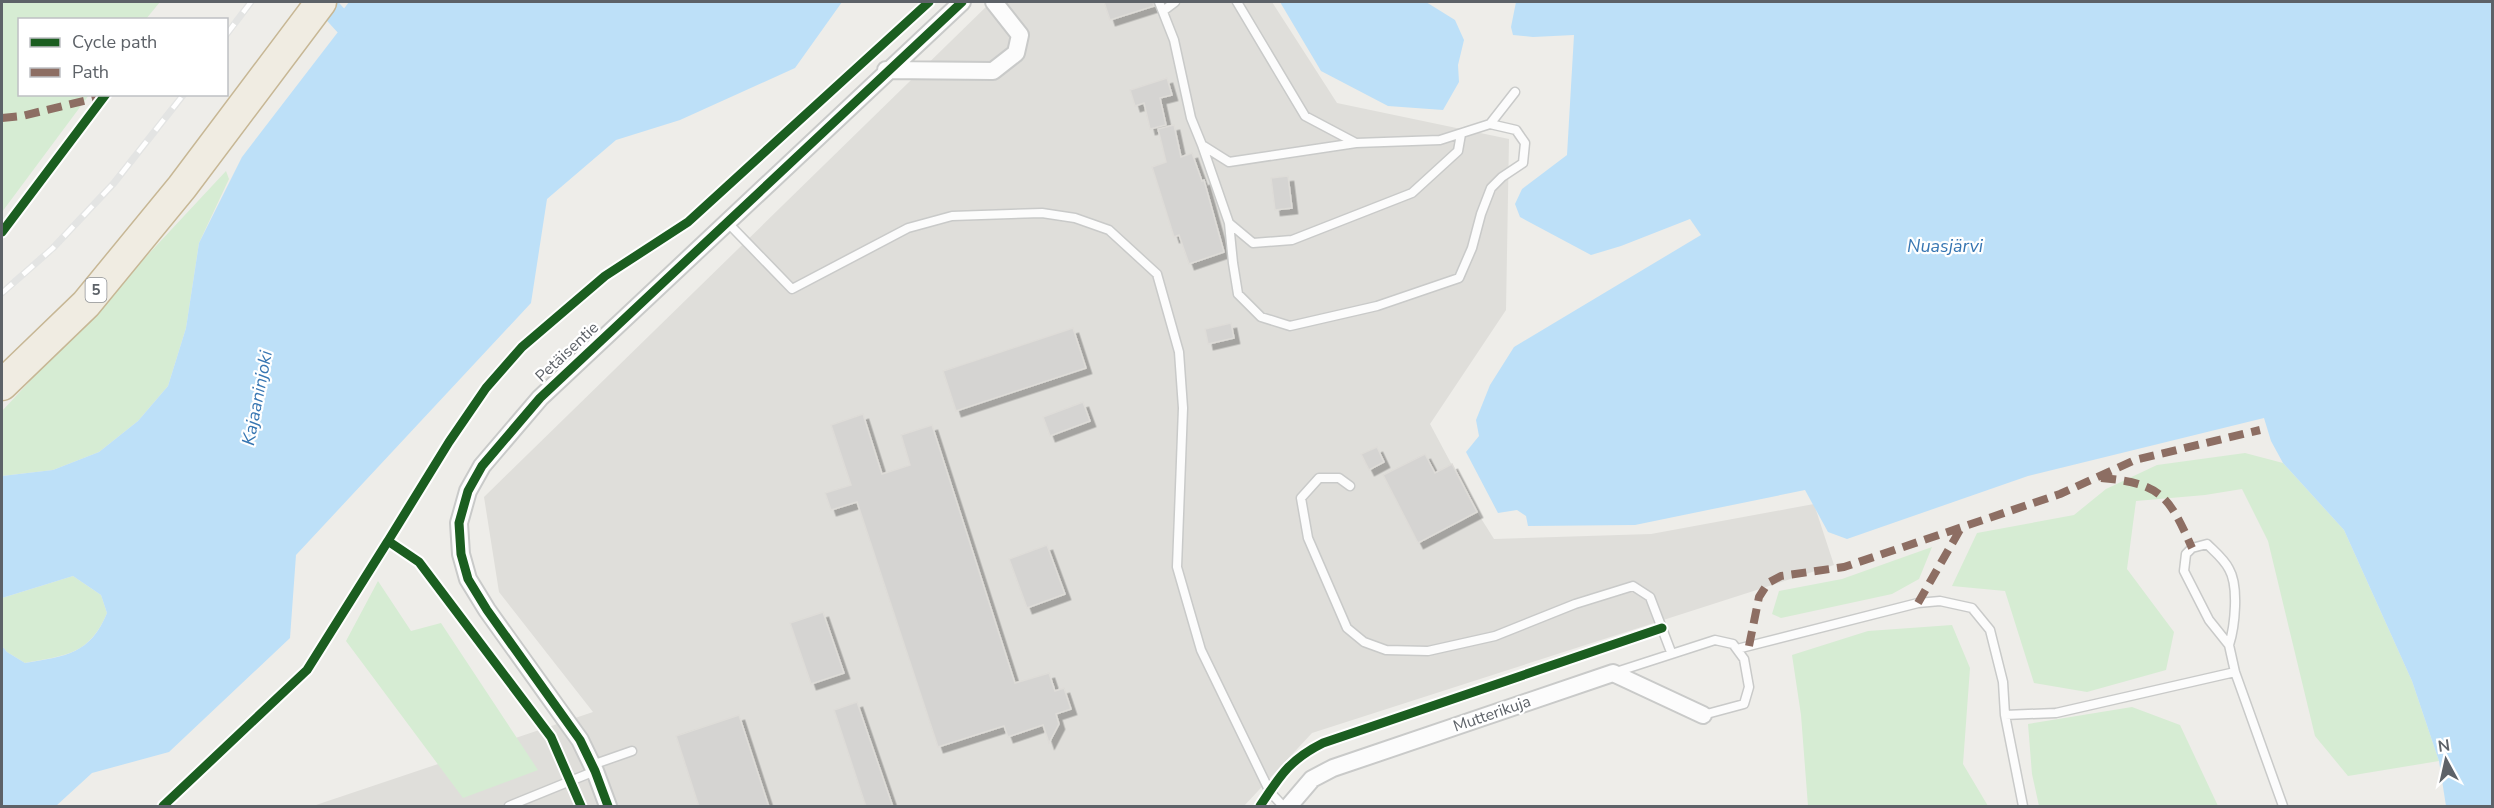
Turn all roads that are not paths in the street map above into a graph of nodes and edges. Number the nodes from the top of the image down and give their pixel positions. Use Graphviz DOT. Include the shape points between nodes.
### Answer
graph roads {
  1 [pos="962,2"];
  2 [pos="994,2"];
  3 [pos="1159,2"];
  4 [pos="1175,2"];
  5 [pos="1238,2"];
  6 [pos="318,7"];
  7 [pos="1163,11"];
  8 [pos="886,70"];
  9 [pos="1515,92"];
  10 [pos="1490,124"];
  11 [pos="1461,134"];
  12 [pos="1356,143"];
  13 [pos="1202,145"];
  14 [pos="182,187"];
  15 [pos="727,221"];
  16 [pos="1229,223"];
  17 [pos="2,357"];
  18 [pos="2,385"];
  19 [pos="1350,486"];
  20 [pos="2229,645"];
  21 [pos="1737,649"];
  22 [pos="1671,652"];
  23 [pos="2235,672"];
  24 [pos="1614,673"];
  25 [pos="1703,715"];
  26 [pos="2005,716"];
  27 [pos="632,751"];
  28 [pos="594,768"];
  29 [pos="508,807"];
  30 [pos="608,807"];
  31 [pos="1283,807"];
  32 [pos="1289,807"];
  33 [pos="2023,807"];
  34 [pos="2283,807"];
  1 -- 8 [label="street, Petäisentie"];
  2 -- 8 [label="street" via="1020,35 1016,53 993,71"];
  3 -- 7 [label="lane"];
  4 -- 7 [label="lane"];
  5 -- 12 [label="lane" via="1305,116"];
  6 -- 14 [label="highway, 5"];
  7 -- 13 [label="lane" via="1174,40 1191,118"];
  8 -- 15 [label="street, Petäisentie"];
  9 -- 10 [label="lane"];
  10 -- 11 [label="lane"];
  10 -- 16 [label="lane" via="1516,130 1525,143 1523,163 1491,188 1459,278 1377,306 1290,326 1261,317 1238,294"];
  11 -- 12 [label="lane" via="1440,140"];
  11 -- 16 [label="lane" via="1458,151 1412,193 1350,219 1292,240 1253,243"];
  12 -- 13 [label="lane" via="1229,162"];
  13 -- 16 [label="lane"];
  14 -- 17 [label="highway, 5"];
  14 -- 18 [label="highway, 5" via="86,304"];
  15 -- 28 [label="street, Petäisentie" via="540,398 482,466 468,491 459,523 460,554 468,579 580,740"];
  15 -- 31 [label="lane" via="792,289 908,228 952,216 1042,213 1075,218 1109,230 1157,274 1179,351 1182,397 1177,567 1201,650 1270,792"];
  19 -- 22 [label="lane" via="1339,478 1319,478 1301,498 1308,538 1328,587 1347,628 1364,642 1386,650 1428,651 1494,636 1633,586 1650,597"];
  20 -- 20 [label="lane" via="2235,625 2231,572 2207,544 2192,548 2186,554 2184,571 2209,620"];
  20 -- 23 [label="lane"];
  21 -- 22 [label="lane" via="1733,644 1715,640"];
  21 -- 25 [label="lane" via="1744,659 1749,687 1744,704"];
  21 -- 26 [label="lane" via="1918,603 1940,601 1972,608 1990,630"];
  22 -- 24 [label="lane"];
  23 -- 26 [label="lane" via="2056,713"];
  23 -- 34 [label="lane"];
  24 -- 25 [label="street"];
  24 -- 32 [label="street, Mutterikuja" via="1333,768 1312,779"];
  26 -- 33 [label="lane"];
  27 -- 28 [label="lane"];
  28 -- 29 [label="lane"];
  28 -- 30 [label="street, Petäisentie"];
}
